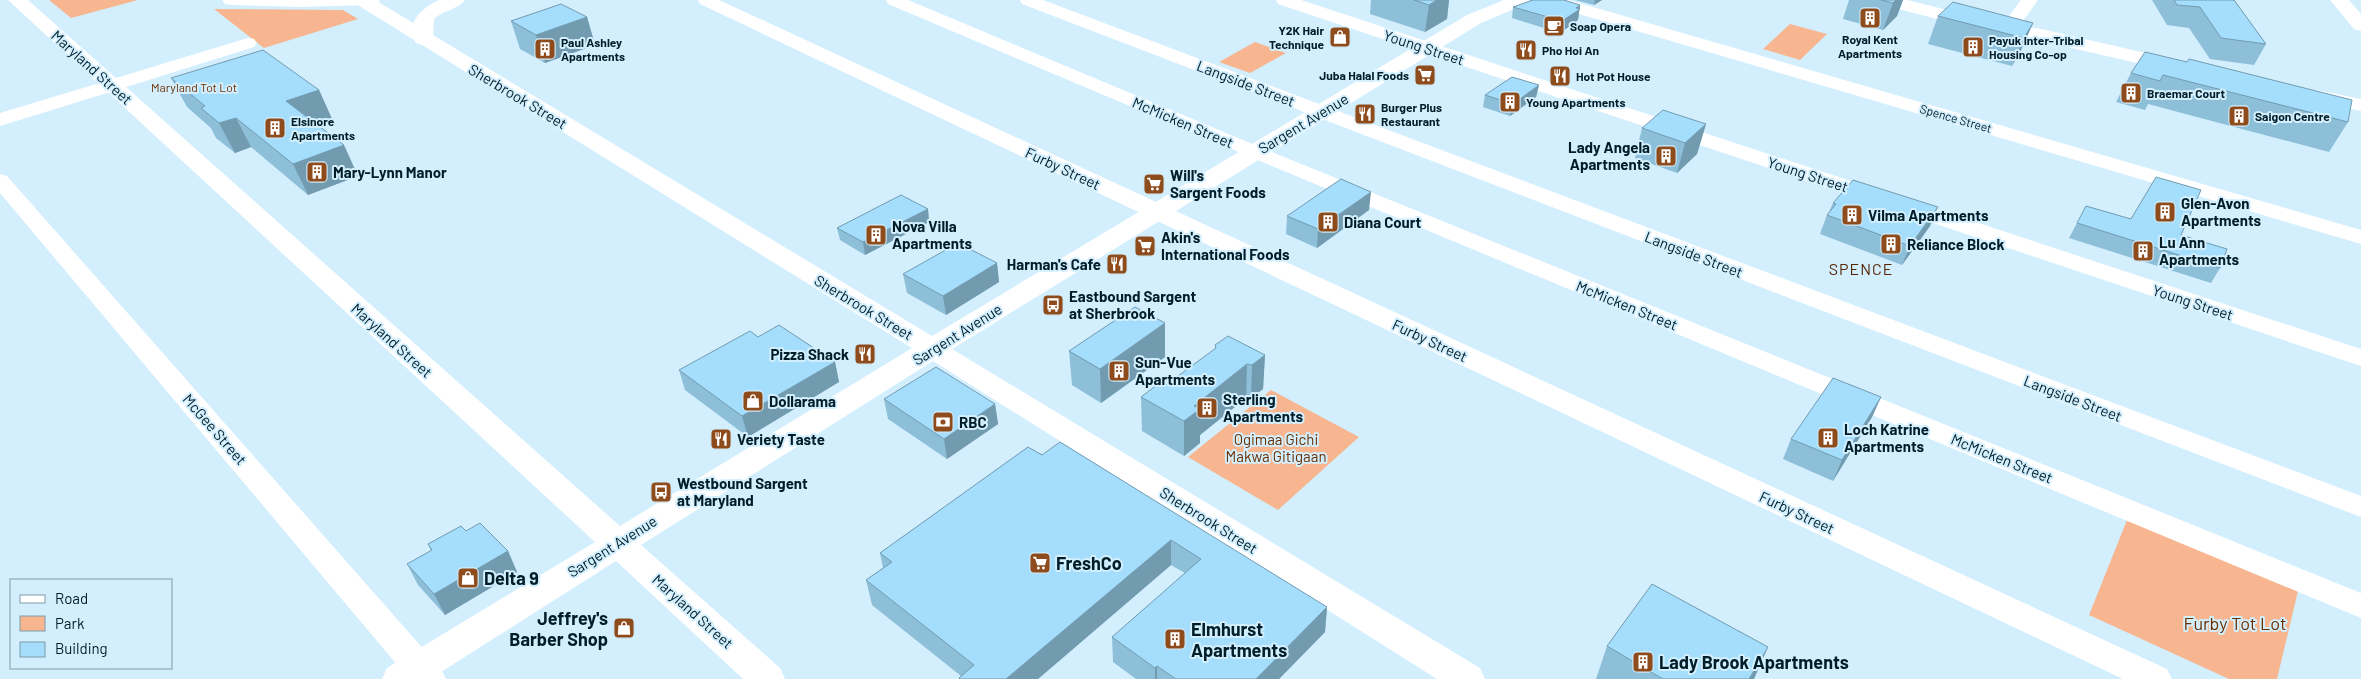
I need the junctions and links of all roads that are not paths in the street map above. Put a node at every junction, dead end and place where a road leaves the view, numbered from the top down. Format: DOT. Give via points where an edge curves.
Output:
graph roads {
  1 [pos="17,0"];
  2 [pos="231,0"];
  3 [pos="362,0"];
  4 [pos="371,0"];
  5 [pos="456,0"];
  6 [pos="706,0"];
  7 [pos="894,0"];
  8 [pos="1028,0"];
  9 [pos="1284,0"];
  10 [pos="1520,0"];
  11 [pos="1551,0"];
  12 [pos="1885,0"];
  13 [pos="2030,0"];
  14 [pos="2339,0"];
  15 [pos="2360,22"];
  16 [pos="2007,31"];
  17 [pos="423,39"];
  18 [pos="248,44"];
  19 [pos="1427,48"];
  20 [pos="2191,75"];
  21 [pos="113,85"];
  22 [pos="2320,97"];
  23 [pos="2361,98"];
  24 [pos="2361,105"];
  25 [pos="1322,112"];
  26 [pos="2361,118"];
  27 [pos="0,120"];
  28 [pos="1255,152"];
  29 [pos="0,180"];
  30 [pos="1156,212"];
  31 [pos="2361,237"];
  32 [pos="934,349"];
  33 [pos="2361,358"];
  34 [pos="2361,507"];
  35 [pos="617,542"];
  36 [pos="2361,606"];
  37 [pos="416,675"];
  38 [pos="767,679"];
  39 [pos="1467,679"];
  40 [pos="2155,679"];
  1 -- 21 [label="main road, Maryland Street"];
  2 -- 3 [label="main road"];
  3 -- 4 [label="main road"];
  3 -- 17 [label="main road, Sherbrook Street"];
  5 -- 17 [label="main road" via="437,8 426,18"];
  6 -- 30 [label="street, Furby Street"];
  7 -- 28 [label="street, McMicken Street"];
  8 -- 25 [label="street, Langside Street"];
  9 -- 19 [label="street, Young Street"];
  10 -- 19 [label="main road, Sargent Avenue" via="1474,19"];
  11 -- 31 [label="street, Spence Street"];
  12 -- 16 [label="main road"];
  13 -- 16 [label="street"];
  14 -- 15 [label="main road"];
  16 -- 20 [label="main road" via="2037,34"];
  17 -- 32 [label="main road, Sherbrook Street"];
  18 -- 21 [label="street"];
  19 -- 25 [label="main road, Sargent Avenue"];
  19 -- 33 [label="street, Young Street"];
  21 -- 27 [label="main road"];
  21 -- 35 [label="main road, Maryland Street"];
  22 -- 23 [label="main road"];
  22 -- 24 [label="main road"];
  22 -- 26 [label="main road" via="2295,98"];
  25 -- 28 [label="main road, Sargent Avenue"];
  25 -- 34 [label="street, Langside Street"];
  28 -- 30 [label="main road, Sargent Avenue"];
  28 -- 36 [label="street, McMicken Street"];
  29 -- 37 [label="street, McGee Street"];
  30 -- 32 [label="main road, Sargent Avenue"];
  30 -- 40 [label="street, Furby Street"];
  32 -- 35 [label="main road, Sargent Avenue"];
  32 -- 39 [label="main road, Sherbrook Street"];
  35 -- 37 [label="main road, Sargent Avenue"];
  35 -- 38 [label="main road, Maryland Street"];
}
